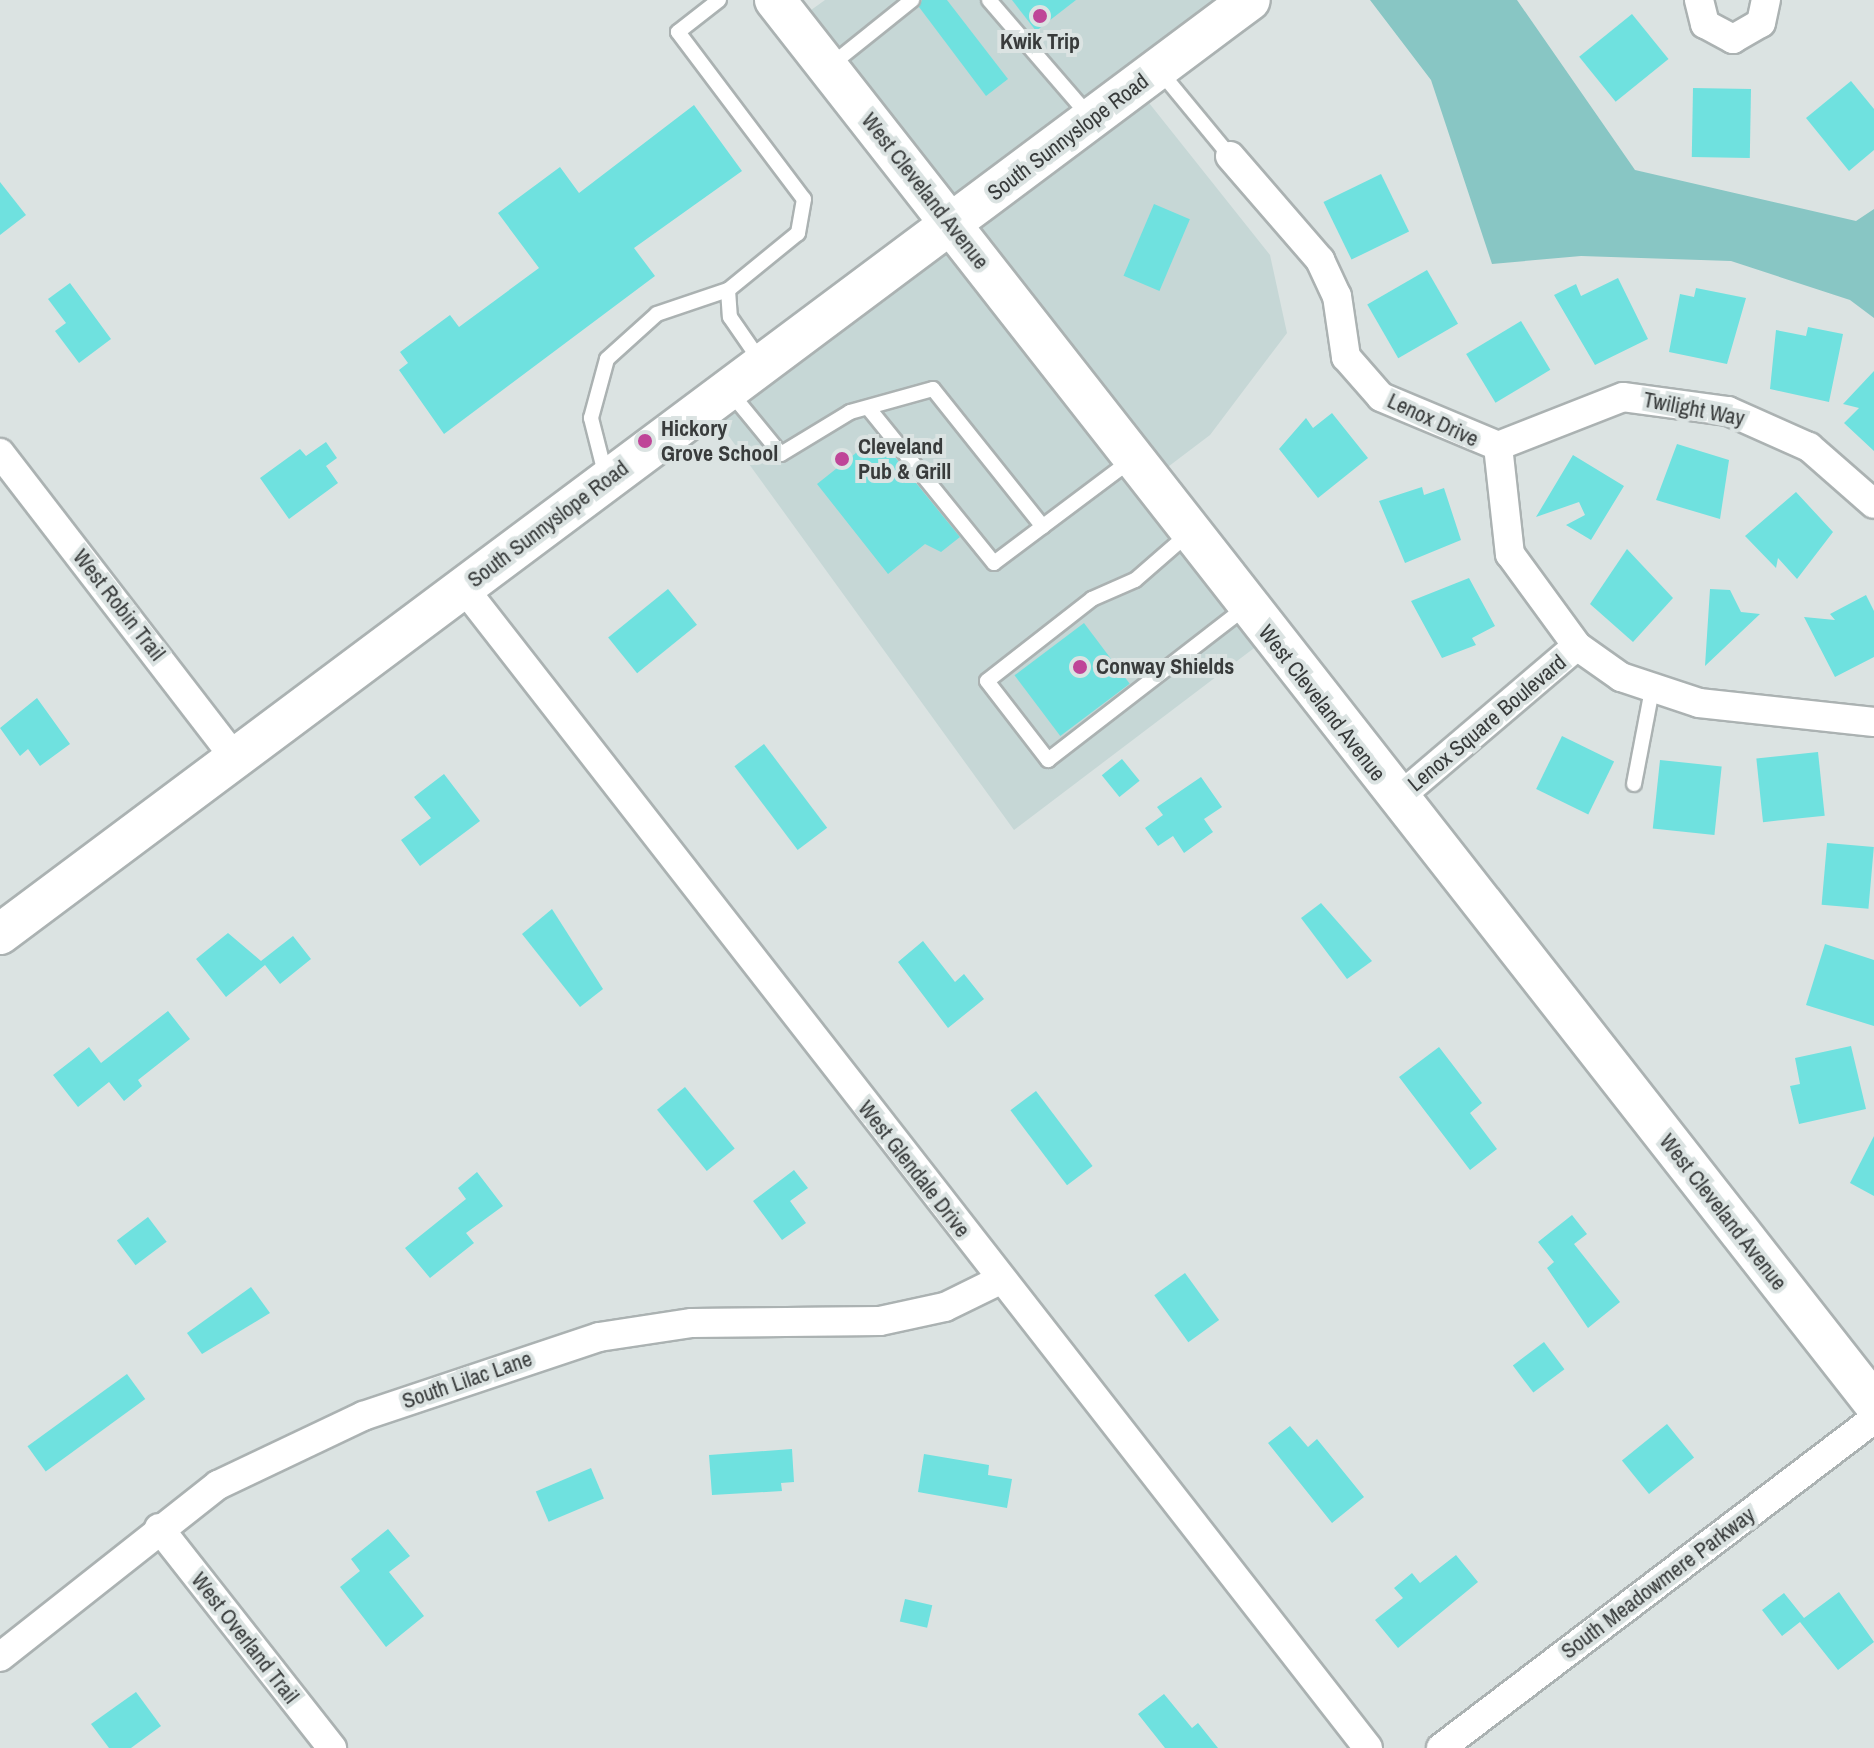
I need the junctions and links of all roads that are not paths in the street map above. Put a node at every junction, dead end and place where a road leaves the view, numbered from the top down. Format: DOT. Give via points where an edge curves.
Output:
graph roads {
  1 [pos="719,0"];
  2 [pos="775,0"];
  3 [pos="912,0"];
  4 [pos="989,0"];
  5 [pos="1250,0"];
  6 [pos="1699,0"];
  7 [pos="1766,0"];
  8 [pos="828,67"];
  9 [pos="1158,69"];
  10 [pos="1092,119"];
  11 [pos="1230,156"];
  12 [pos="952,224"];
  13 [pos="728,290"];
  14 [pos="763,365"];
  15 [pos="728,390"];
  16 [pos="870,410"];
  17 [pos="1498,446"];
  18 [pos="0,453"];
  19 [pos="1131,460"];
  20 [pos="607,480"];
  21 [pos="1874,504"];
  22 [pos="1043,527"];
  23 [pos="1188,534"];
  24 [pos="463,587"];
  25 [pos="1246,607"];
  26 [pos="1577,646"];
  27 [pos="1652,690"];
  28 [pos="1874,722"];
  29 [pos="235,758"];
  30 [pos="1634,784"];
  31 [pos="1397,799"];
  32 [pos="0,934"];
  33 [pos="1000,1280"];
  34 [pos="1874,1403"];
  35 [pos="1874,1419"];
  36 [pos="159,1528"];
  37 [pos="0,1657"];
  38 [pos="332,1748"];
  39 [pos="1368,1748"];
  40 [pos="1441,1748"];
  1 -- 13 [label="lane" via="678,32 804,199 798,233"];
  2 -- 8 [label="main road, West Cleveland Avenue"];
  3 -- 8 [label="lane"];
  4 -- 10 [label="lane"];
  5 -- 9 [label="main road, South Sunnyslope Road"];
  6 -- 7 [label="street" via="1705,24 1733,39 1761,23"];
  8 -- 12 [label="main road, West Cleveland Avenue"];
  9 -- 10 [label="main road, South Sunnyslope Road"];
  9 -- 11 [label="lane, Lenox Drive"];
  10 -- 12 [label="main road, South Sunnyslope Road"];
  11 -- 17 [label="street, Lenox Drive" via="1320,260 1358,378 1420,418"];
  12 -- 14 [label="main road, South Sunnyslope Road"];
  12 -- 19 [label="main road, West Cleveland Avenue"];
  13 -- 14 [label="lane" via="730,317"];
  13 -- 20 [label="lane" via="657,314 607,359 591,418"];
  14 -- 15 [label="main road, South Sunnyslope Road"];
  15 -- 16 [label="lane" via="781,454 850,412"];
  15 -- 20 [label="main road, South Sunnyslope Road"];
  16 -- 22 [label="lane" via="933,389"];
  16 -- 22 [label="lane" via="994,563"];
  17 -- 21 [label="street, Twilight Way" via="1601,400 1660,398 1728,411 1792,437"];
  17 -- 26 [label="street, Lenox Drive" via="1510,554"];
  18 -- 29 [label="street, West Robin Trail"];
  19 -- 22 [label="lane"];
  19 -- 23 [label="main road, West Cleveland Avenue"];
  20 -- 24 [label="main road, South Sunnyslope Road"];
  23 -- 25 [label="main road, West Cleveland Avenue"];
  23 -- 25 [label="lane" via="1135,580 1092,599 987,681 1048,760"];
  24 -- 29 [label="main road, South Sunnyslope Road"];
  24 -- 33 [label="street, West Glendale Drive"];
  25 -- 31 [label="main road, West Cleveland Avenue"];
  26 -- 27 [label="street, Lenox Drive"];
  26 -- 31 [label="street, Lenox Square Boulevard"];
  27 -- 28 [label="street, Lenox Drive" via="1699,703"];
  27 -- 30 [label="lane"];
  29 -- 32 [label="main road, South Sunnyslope Road"];
  31 -- 34 [label="main road, West Cleveland Avenue"];
  33 -- 36 [label="street, South Lilac Lane" via="970,1298 903,1318 692,1323 599,1337 292,1446 218,1485"];
  33 -- 39 [label="street, West Glendale Drive"];
  35 -- 40 [label="street, South Meadowmere Parkway"];
  36 -- 37 [label="street, South Lilac Lane"];
  36 -- 38 [label="street, West Overland Trail"];
}
